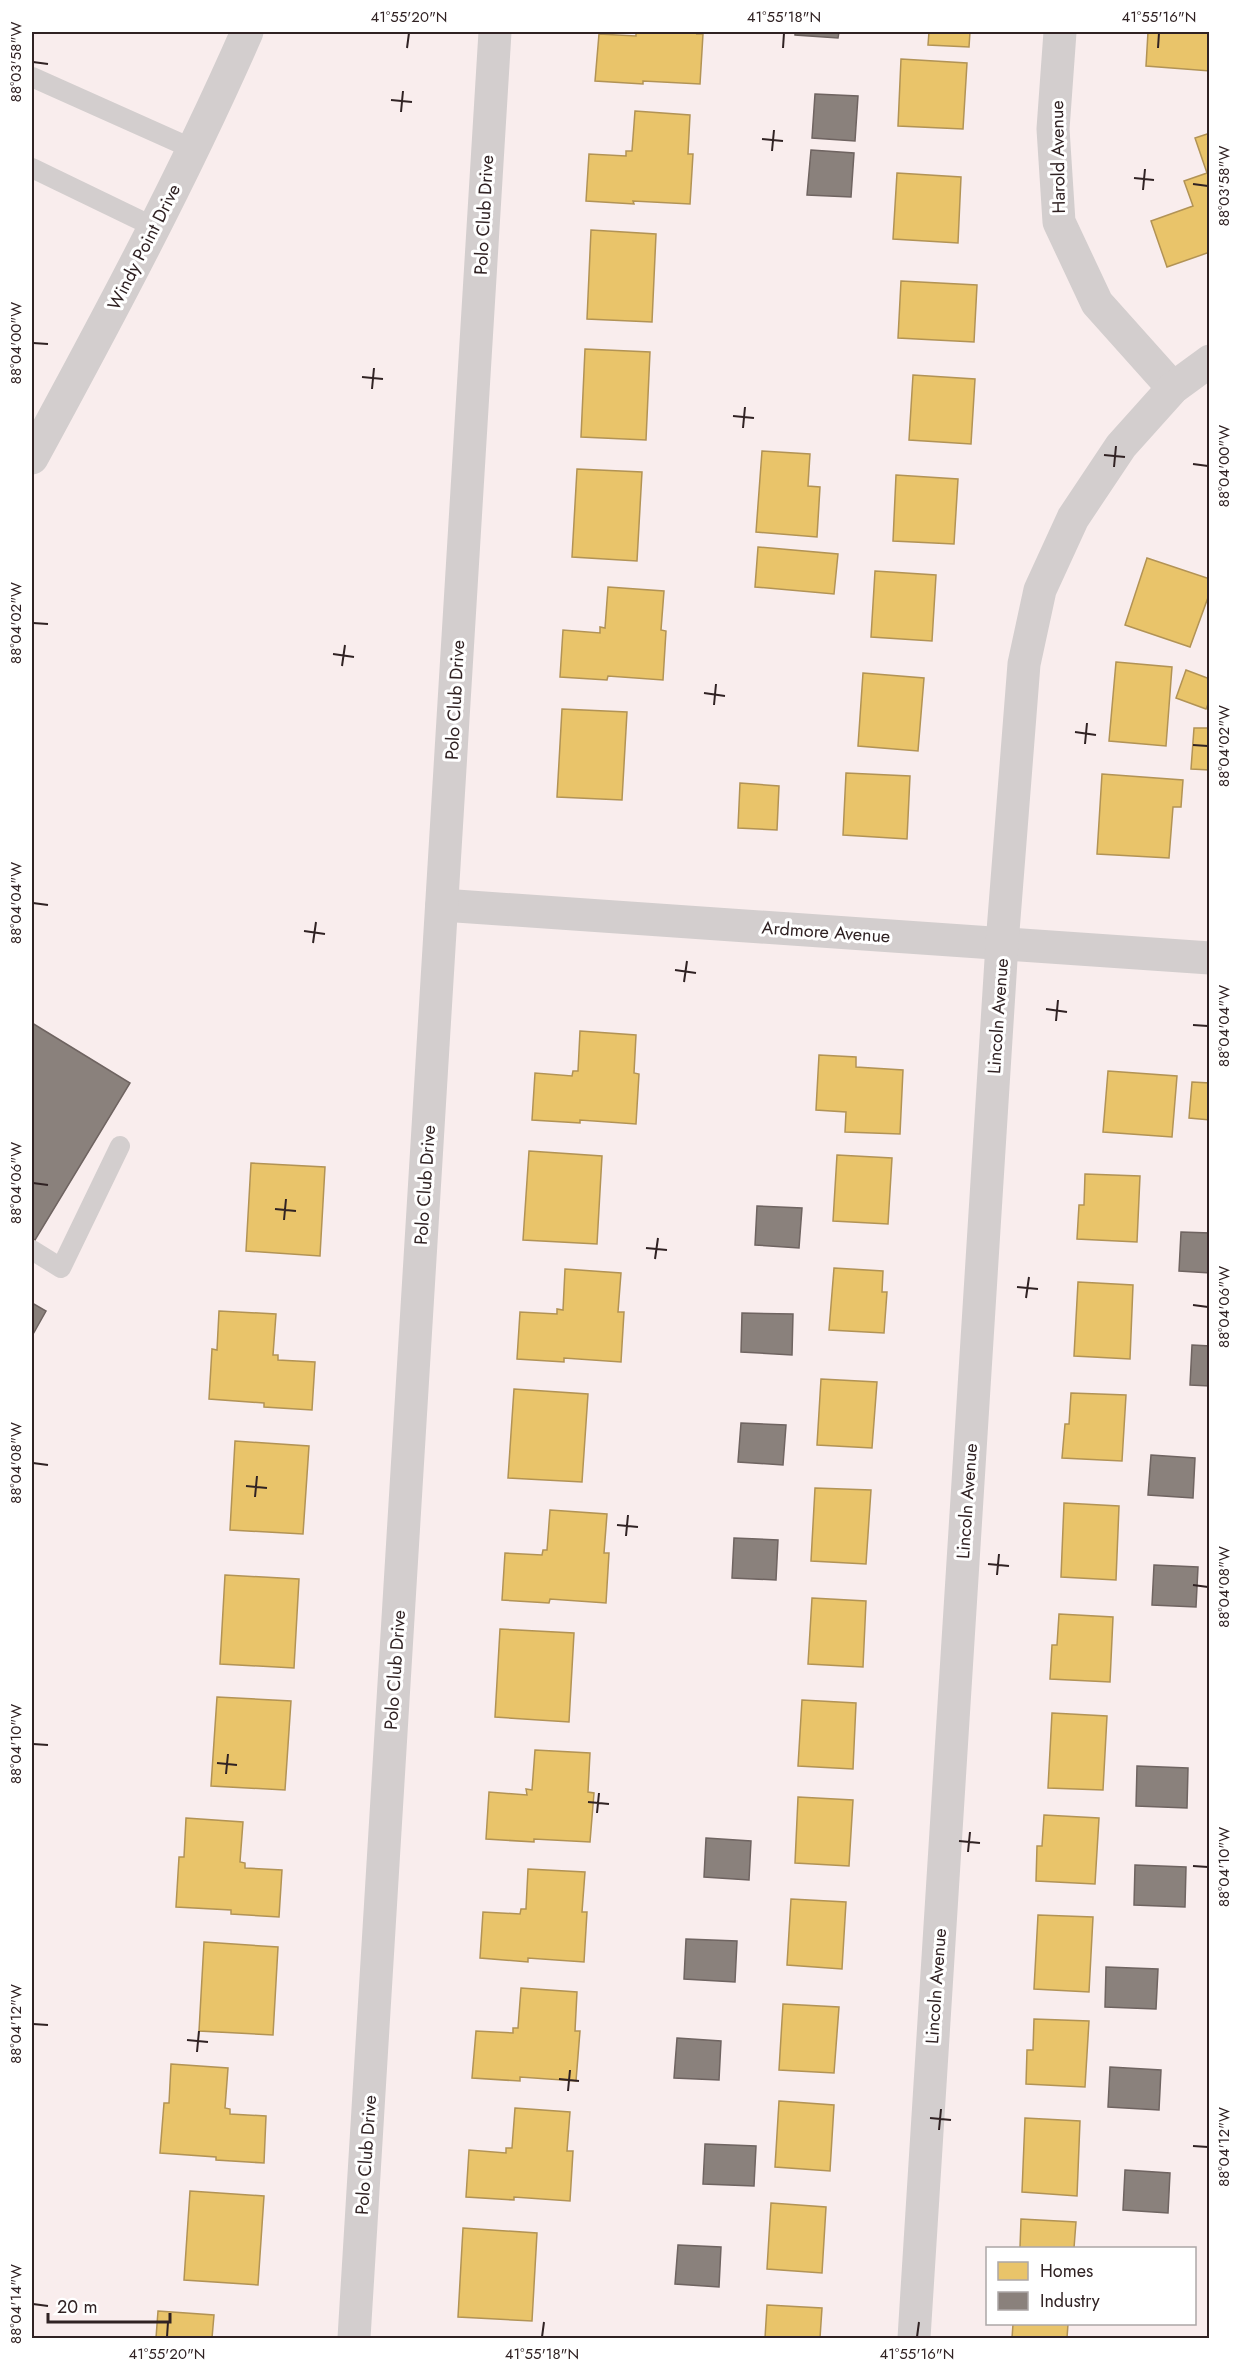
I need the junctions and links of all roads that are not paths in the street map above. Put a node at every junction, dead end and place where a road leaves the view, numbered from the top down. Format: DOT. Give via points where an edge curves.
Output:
graph roads {
  1 [pos="247,32"];
  2 [pos="495,32"];
  3 [pos="1060,32"];
  4 [pos="32,77"];
  5 [pos="193,149"];
  6 [pos="32,168"];
  7 [pos="154,227"];
  8 [pos="1209,362"];
  9 [pos="1173,388"];
  10 [pos="32,458"];
  11 [pos="442,905"];
  12 [pos="1002,944"];
  13 [pos="1209,958"];
  14 [pos="120,1146"];
  15 [pos="32,1250"];
  16 [pos="354,2338"];
  17 [pos="914,2338"];
  1 -- 5 [label="street, Windy Point Drive"];
  2 -- 11 [label="street, Polo Club Drive"];
  3 -- 9 [label="street, Harold Avenue" via="1053,129 1059,222 1097,303"];
  4 -- 5 [label="lane"];
  5 -- 7 [label="street, Windy Point Drive"];
  6 -- 7 [label="lane"];
  7 -- 10 [label="street, Windy Point Drive"];
  8 -- 9 [label="street, Lincoln Avenue"];
  9 -- 12 [label="street, Lincoln Avenue" via="1121,446 1073,518 1040,590 1024,664"];
  11 -- 12 [label="street, Ardmore Avenue"];
  11 -- 16 [label="street, Polo Club Drive"];
  12 -- 13 [label="street, Ardmore Avenue"];
  12 -- 17 [label="street, Lincoln Avenue"];
  14 -- 15 [label="lane" via="60,1268"];
}
